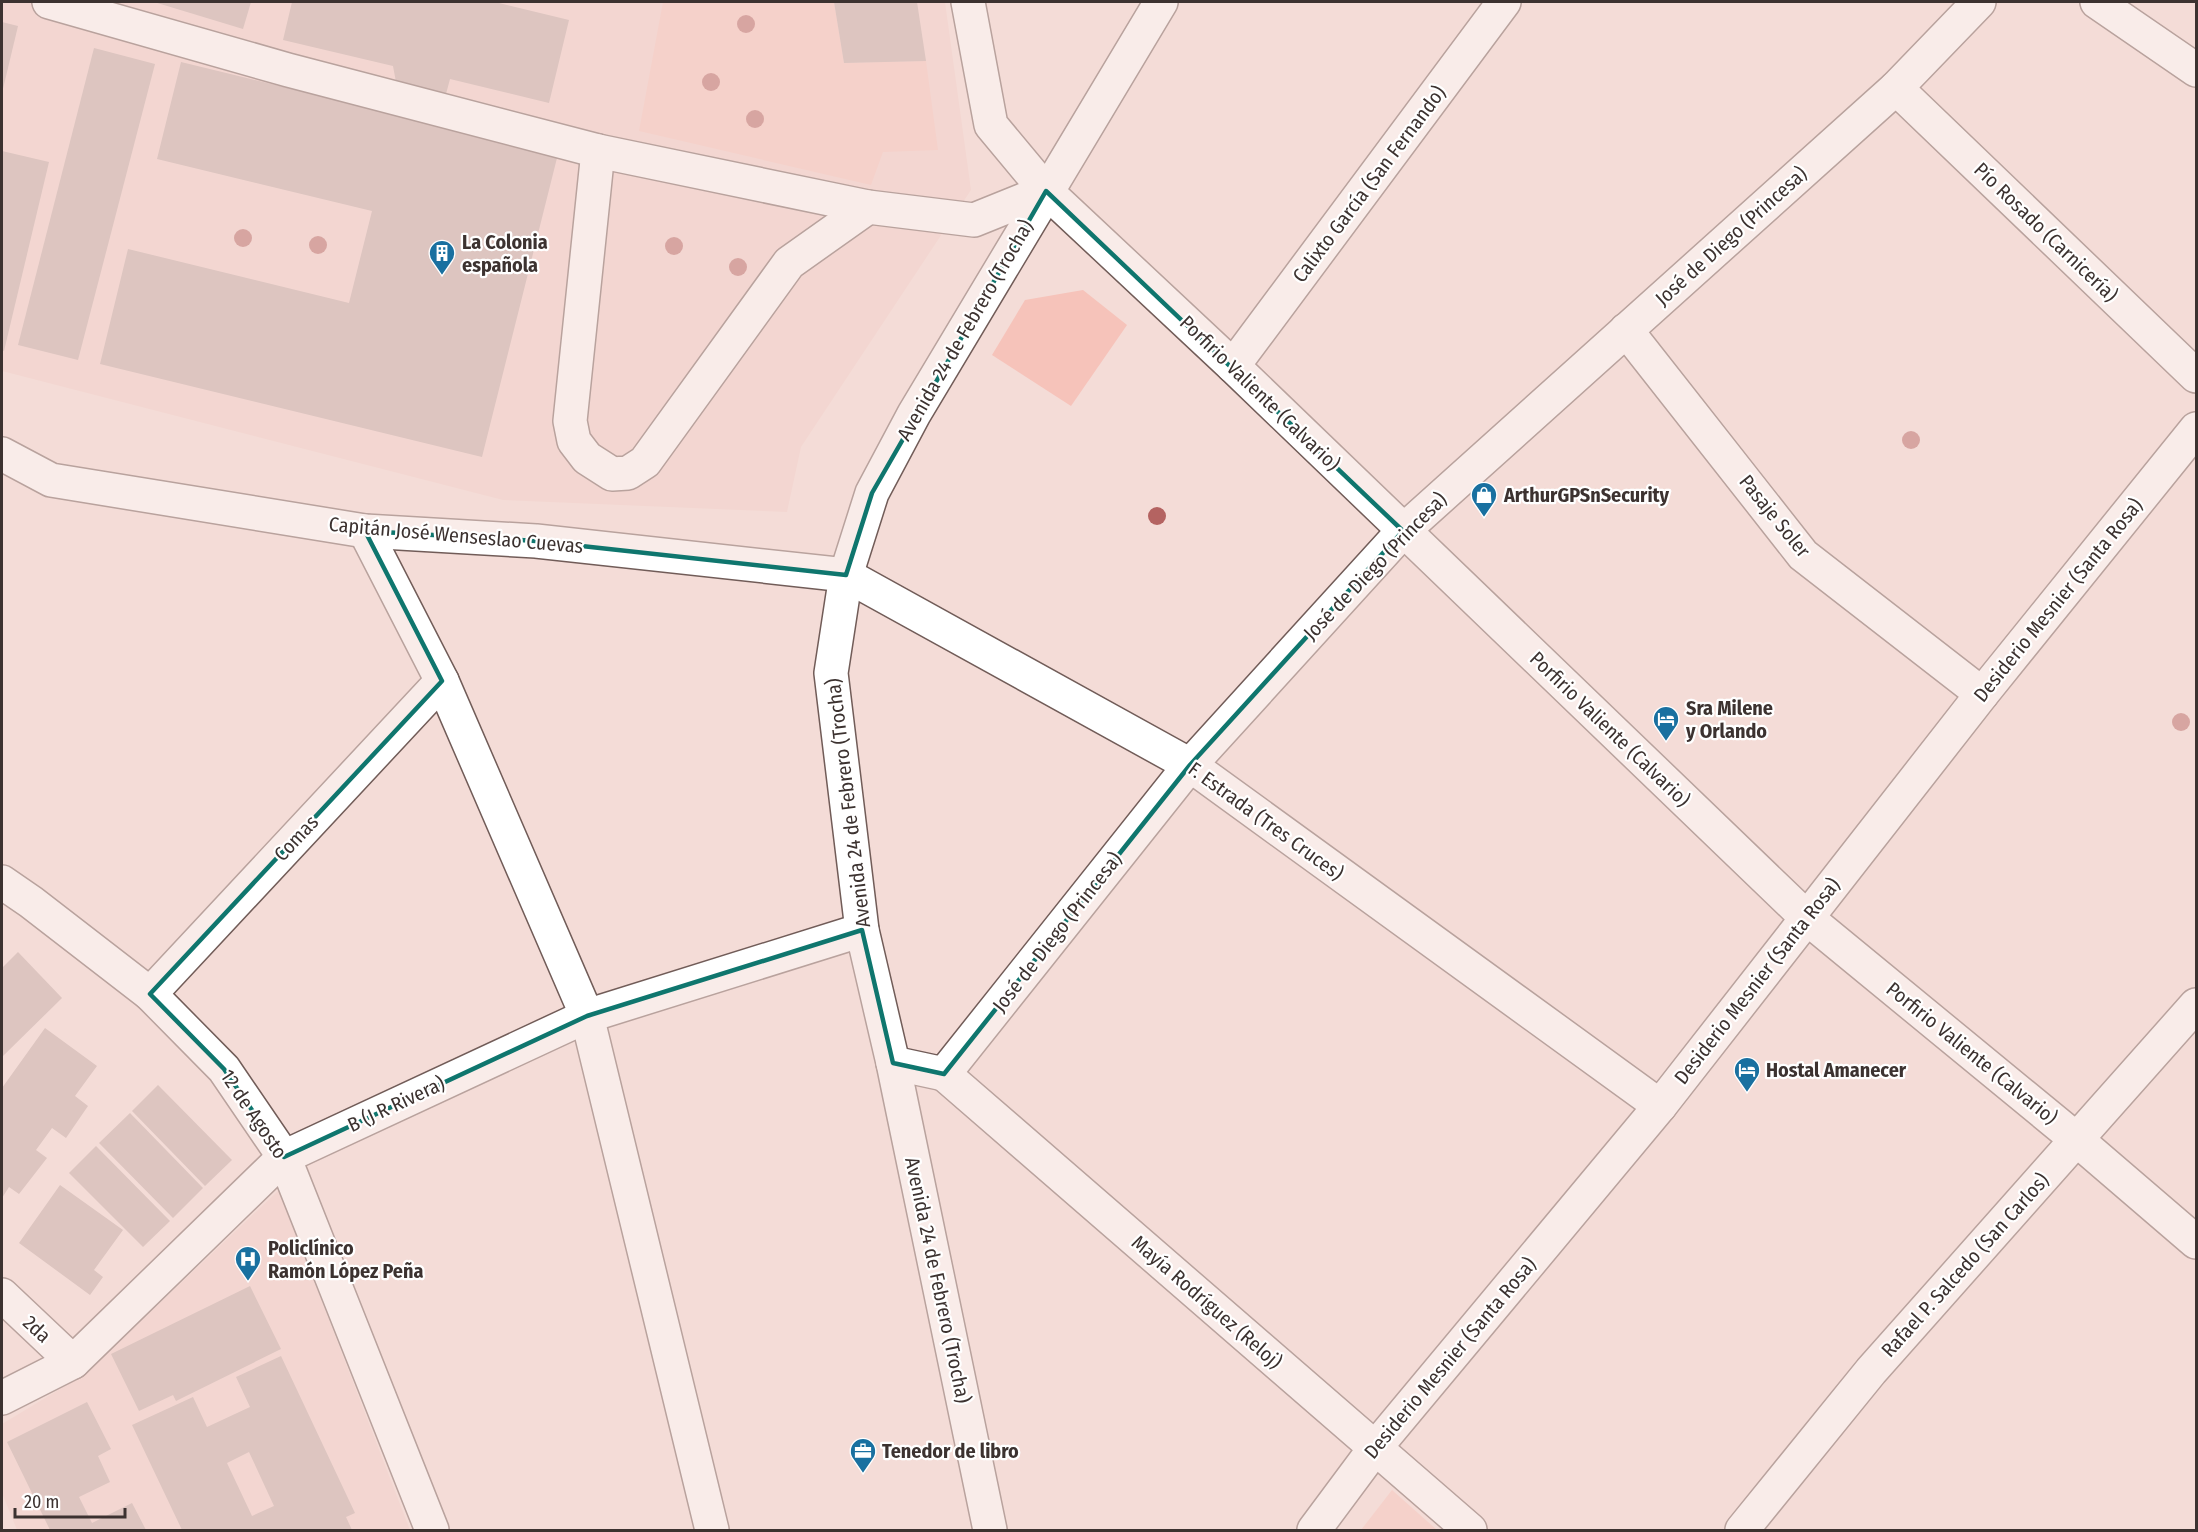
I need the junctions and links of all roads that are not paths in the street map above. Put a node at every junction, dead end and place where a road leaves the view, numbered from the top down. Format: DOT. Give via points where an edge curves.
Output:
graph roads {
  1 [pos="51,2"];
  2 [pos="968,2"];
  3 [pos="1161,2"];
  4 [pos="1504,2"];
  5 [pos="1978,2"];
  6 [pos="2097,2"];
  7 [pos="2196,70"];
  8 [pos="1896,88"];
  9 [pos="598,151"];
  10 [pos="1046,191"];
  11 [pos="868,207"];
  12 [pos="1626,330"];
  13 [pos="1233,366"];
  14 [pos="2196,376"];
  15 [pos="2196,429"];
  16 [pos="2,454"];
  17 [pos="365,531"];
  18 [pos="1403,531"];
  19 [pos="846,575"];
  20 [pos="442,681"];
  21 [pos="1982,694"];
  22 [pos="1190,765"];
  23 [pos="2,882"];
  24 [pos="1807,918"];
  25 [pos="862,930"];
  26 [pos="150,994"];
  27 [pos="2196,1005"];
  28 [pos="587,1016"];
  29 [pos="893,1063"];
  30 [pos="944,1074"];
  31 [pos="1660,1106"];
  32 [pos="2076,1139"];
  33 [pos="285,1157"];
  34 [pos="2196,1242"];
  35 [pos="2,1295"];
  36 [pos="73,1362"];
  37 [pos="2,1398"];
  38 [pos="1375,1448"];
  39 [pos="432,1530"];
  40 [pos="712,1530"];
  41 [pos="990,1530"];
  42 [pos="1314,1530"];
  43 [pos="1470,1530"];
  44 [pos="1742,1530"];
  1 -- 9 [label="street" via="288,70"];
  2 -- 10 [label="street, Porfirio Valiente (Calvario)" via="991,125"];
  3 -- 10 [label="street, Avenida 24 de Febrero (Trocha)"];
  4 -- 13 [label="street, Calixto García (San Fernando)"];
  5 -- 8 [label="street, José de Diego (Princesa)"];
  6 -- 7 [label="street"];
  8 -- 12 [label="street, José de Diego (Princesa)"];
  8 -- 14 [label="street, Pío Rosado (Carnicería)"];
  9 -- 11 [label="street"];
  9 -- 11 [label="street" via="570,421 574,441 587,458 612,474 628,474 645,462 789,263"];
  10 -- 11 [label="street" via="974,219"];
  10 -- 13 [label="street, Porfirio Valiente (Calvario)"];
  10 -- 19 [label="street, Avenida 24 de Febrero (Trocha)" via="914,414 872,493"];
  12 -- 18 [label="street, José de Diego (Princesa)"];
  12 -- 21 [label="street, Pasaje Soler" via="1803,555"];
  13 -- 18 [label="street, Porfirio Valiente (Calvario)"];
  15 -- 21 [label="street, Desiderio Mesnier (Santa Rosa)"];
  16 -- 17 [label="street, Capitán José Wenseslao Cuevas" via="51,480"];
  17 -- 19 [label="street, Capitán José Wenseslao Cuevas" via="536,541"];
  17 -- 20 [label="street"];
  18 -- 22 [label="street, José de Diego (Princesa)"];
  18 -- 24 [label="street, Porfirio Valiente (Calvario)"];
  19 -- 22 [label="street, F. Estrada (Tres Cruces)"];
  19 -- 25 [label="street, Avenida 24 de Febrero (Trocha)" via="831,674"];
  20 -- 26 [label="street, Comas"];
  20 -- 28 [label="street"];
  21 -- 24 [label="street, Desiderio Mesnier (Santa Rosa)"];
  22 -- 30 [label="street, José de Diego (Princesa)"];
  22 -- 31 [label="street, F. Estrada (Tres Cruces)"];
  23 -- 26 [label="street, 12 de Agosto"];
  24 -- 31 [label="street, Desiderio Mesnier (Santa Rosa)"];
  24 -- 32 [label="street, Porfirio Valiente (Calvario)"];
  25 -- 28 [label="street, B (J R Rivera)"];
  25 -- 29 [label="street, Avenida 24 de Febrero (Trocha)"];
  26 -- 33 [label="street, 12 de Agosto" via="224,1069"];
  27 -- 32 [label="street, Rafael P. Salcedo (San Carlos)"];
  28 -- 33 [label="street, B (J R Rivera)"];
  28 -- 40 [label="street"];
  29 -- 30 [label="street"];
  29 -- 41 [label="street, Avenida 24 de Febrero (Trocha)"];
  30 -- 38 [label="street, Mayía Rodríguez (Reloj)"];
  31 -- 38 [label="street, Desiderio Mesnier (Santa Rosa)"];
  32 -- 34 [label="street, Porfirio Valiente (Calvario)"];
  32 -- 44 [label="street, Rafael P. Salcedo (San Carlos)" via="1871,1371"];
  33 -- 36 [label="street, B (J R Rivera)"];
  33 -- 39 [label="street, 12 de Agosto"];
  35 -- 36 [label="street, 2da"];
  36 -- 37 [label="street, B (J R Rivera)"];
  38 -- 42 [label="street, Desiderio Mesnier (Santa Rosa)"];
  38 -- 43 [label="street, Mayía Rodríguez (Reloj)"];
}
